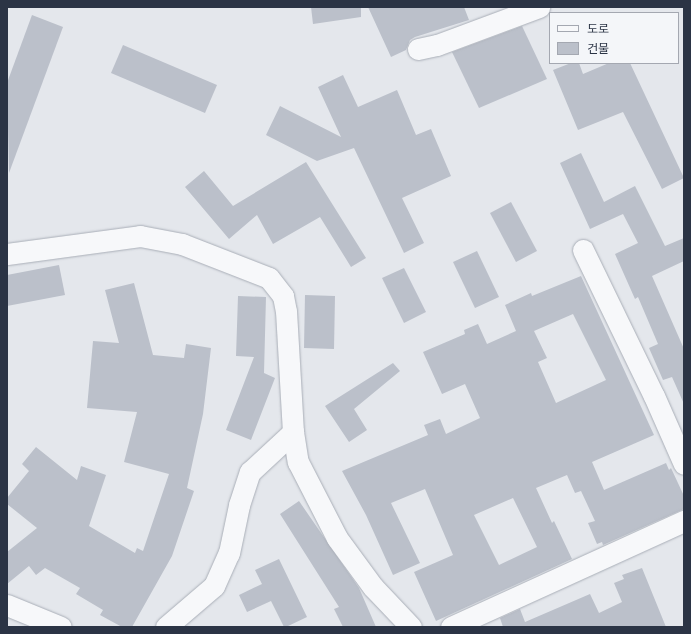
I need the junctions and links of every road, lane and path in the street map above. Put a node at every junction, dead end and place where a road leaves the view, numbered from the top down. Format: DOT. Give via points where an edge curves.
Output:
graph roads {
  1 [pos="539,7"];
  2 [pos="418,49"];
  3 [pos="583,250"];
  4 [pos="7,254"];
  5 [pos="293,432"];
  6 [pos="684,464"];
  7 [pos="684,521"];
  8 [pos="7,605"];
  9 [pos="61,627"];
  10 [pos="166,627"];
  11 [pos="411,627"];
  12 [pos="451,627"];
  1 -- 2 [label="street" via="437,45"];
  3 -- 6 [label="street"];
  4 -- 5 [label="street" via="140,236 182,244 269,278 283,296 286,311"];
  5 -- 10 [label="street" via="250,472 239,505 230,554 214,586"];
  5 -- 11 [label="street" via="298,462 337,538 373,587"];
  7 -- 12 [label="street"];
  8 -- 9 [label="street"];
}
